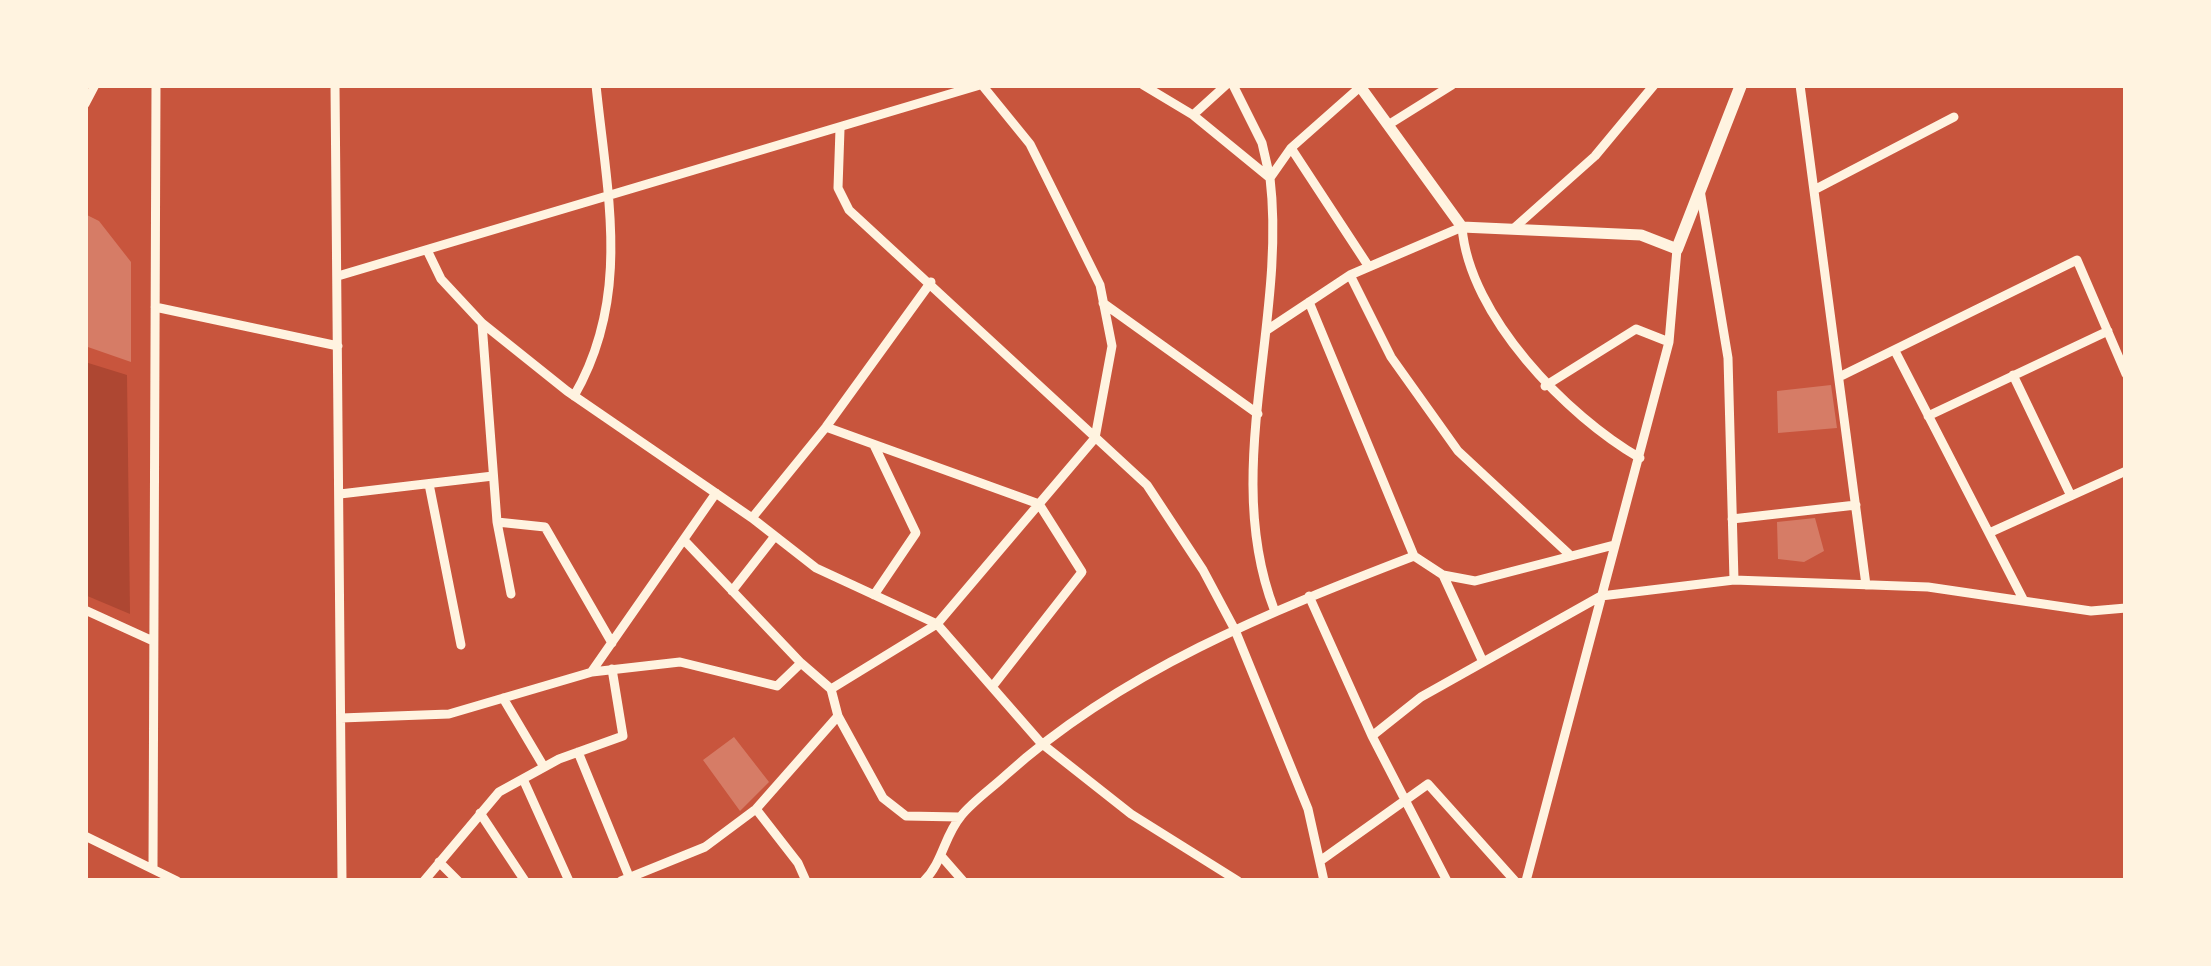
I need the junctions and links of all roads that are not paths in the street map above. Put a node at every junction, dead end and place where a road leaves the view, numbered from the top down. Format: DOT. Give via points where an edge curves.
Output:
graph roads {
  1 [pos="95,85"];
  2 [pos="156,85"];
  3 [pos="335,85"];
  4 [pos="596,85"];
  5 [pos="981,85"];
  6 [pos="1143,85"];
  7 [pos="1230,85"];
  8 [pos="1452,85"];
  9 [pos="1654,85"];
  10 [pos="1741,85"];
  11 [pos="1800,85"];
  12 [pos="1360,86"];
  13 [pos="85,104"];
  14 [pos="1192,115"];
  15 [pos="1954,116"];
  16 [pos="1388,125"];
  17 [pos="840,130"];
  18 [pos="1292,148"];
  19 [pos="1270,178"];
  20 [pos="1700,190"];
  21 [pos="1814,190"];
  22 [pos="607,194"];
  23 [pos="1462,227"];
  24 [pos="1513,230"];
  25 [pos="1677,249"];
  26 [pos="428,250"];
  27 [pos="1369,267"];
  28 [pos="1350,275"];
  29 [pos="338,276"];
  30 [pos="931,282"];
  31 [pos="1309,302"];
  32 [pos="1103,303"];
  33 [pos="154,308"];
  34 [pos="482,323"];
  35 [pos="1267,330"];
  36 [pos="2108,330"];
  37 [pos="1669,342"];
  38 [pos="338,346"];
  39 [pos="1894,352"];
  40 [pos="2126,374"];
  41 [pos="2013,376"];
  42 [pos="1839,377"];
  43 [pos="1545,386"];
  44 [pos="574,396"];
  45 [pos="1258,414"];
  46 [pos="1928,416"];
  47 [pos="826,427"];
  48 [pos="1095,438"];
  49 [pos="874,444"];
  50 [pos="1640,458"];
  51 [pos="2126,471"];
  52 [pos="494,476"];
  53 [pos="429,484"];
  54 [pos="716,493"];
  55 [pos="340,494"];
  56 [pos="2072,496"];
  57 [pos="1039,504"];
  58 [pos="1856,504"];
  59 [pos="752,518"];
  60 [pos="1732,519"];
  61 [pos="497,522"];
  62 [pos="1989,533"];
  63 [pos="775,536"];
  64 [pos="684,540"];
  65 [pos="1614,545"];
  66 [pos="1414,556"];
  67 [pos="1572,556"];
  68 [pos="1442,575"];
  69 [pos="1734,580"];
  70 [pos="1866,584"];
  71 [pos="732,591"];
  72 [pos="511,594"];
  73 [pos="874,595"];
  74 [pos="1310,596"];
  75 [pos="1601,596"];
  76 [pos="2024,601"];
  77 [pos="2126,608"];
  78 [pos="85,610"];
  79 [pos="1274,610"];
  80 [pos="937,624"];
  81 [pos="1235,630"];
  82 [pos="153,641"];
  83 [pos="612,643"];
  84 [pos="461,644"];
  85 [pos="1483,662"];
  86 [pos="801,664"];
  87 [pos="612,669"];
  88 [pos="592,672"];
  89 [pos="992,686"];
  90 [pos="831,690"];
  91 [pos="504,698"];
  92 [pos="838,716"];
  93 [pos="341,718"];
  94 [pos="1372,736"];
  95 [pos="1041,744"];
  96 [pos="578,752"];
  97 [pos="544,767"];
  98 [pos="523,779"];
  99 [pos="1404,801"];
  100 [pos="756,809"];
  101 [pos="480,814"];
  102 [pos="959,817"];
  103 [pos="85,836"];
  104 [pos="942,857"];
  105 [pos="1320,861"];
  106 [pos="439,862"];
  107 [pos="152,868"];
  108 [pos="1233,879"];
  109 [pos="627,880"];
  110 [pos="177,881"];
  111 [pos="342,881"];
  112 [pos="424,881"];
  113 [pos="458,881"];
  114 [pos="525,881"];
  115 [pos="569,881"];
  116 [pos="806,881"];
  117 [pos="924,881"];
  118 [pos="963,881"];
  119 [pos="1324,881"];
  120 [pos="1447,881"];
  121 [pos="1514,881"];
  122 [pos="1526,881"];
  1 -- 13 [label="street"];
  2 -- 33 [label="street"];
  3 -- 29 [label="street"];
  4 -- 22 [label="street"];
  5 -- 17 [label="street"];
  5 -- 32 [label="street" via="1030,144 1073,224"];
  6 -- 14 [label="street"];
  7 -- 14 [label="street"];
  7 -- 19 [label="street" via="1262,143"];
  8 -- 16 [label="street"];
  9 -- 24 [label="street" via="1595,156"];
  10 -- 20 [label="main road"];
  11 -- 21 [label="street"];
  12 -- 16 [label="street"];
  12 -- 18 [label="street"];
  14 -- 19 [label="street"];
  15 -- 21 [label="street"];
  16 -- 23 [label="street"];
  17 -- 22 [label="street"];
  17 -- 30 [label="street" via="838,188 849,210"];
  18 -- 19 [label="street"];
  18 -- 27 [label="street"];
  19 -- 35 [label="street" via="1276,228"];
  20 -- 25 [label="main road"];
  20 -- 60 [label="street" via="1728,358"];
  21 -- 42 [label="street"];
  22 -- 26 [label="street"];
  22 -- 44 [label="street" via="611,295 596,358"];
  23 -- 24 [label="street"];
  23 -- 27 [label="street"];
  23 -- 43 [label="street" via="1490,303"];
  24 -- 25 [label="street" via="1641,235"];
  25 -- 37 [label="street"];
  26 -- 29 [label="street"];
  26 -- 34 [label="street" via="441,279"];
  27 -- 28 [label="street"];
  28 -- 31 [label="street"];
  28 -- 67 [label="street" via="1391,357 1458,451"];
  29 -- 38 [label="street"];
  30 -- 47 [label="street"];
  30 -- 48 [label="street"];
  31 -- 35 [label="street"];
  31 -- 66 [label="street"];
  32 -- 45 [label="street"];
  32 -- 48 [label="street" via="1112,346"];
  33 -- 38 [label="street"];
  33 -- 82 [label="street"];
  34 -- 44 [label="street"];
  34 -- 52 [label="street"];
  35 -- 45 [label="street"];
  36 -- 39 [label="street" via="2077,260"];
  36 -- 40 [label="street"];
  36 -- 41 [label="street"];
  37 -- 43 [label="street" via="1636,329"];
  37 -- 50 [label="street"];
  38 -- 55 [label="street"];
  39 -- 42 [label="street"];
  39 -- 46 [label="street"];
  41 -- 46 [label="street"];
  41 -- 56 [label="street"];
  42 -- 58 [label="street"];
  43 -- 50 [label="street" via="1600,435"];
  44 -- 54 [label="street"];
  45 -- 79 [label="street" via="1254,530"];
  46 -- 62 [label="street"];
  47 -- 49 [label="street"];
  47 -- 59 [label="street"];
  48 -- 57 [label="street"];
  48 -- 81 [label="street" via="1147,485"];
  49 -- 57 [label="street"];
  49 -- 73 [label="street" via="916,532"];
  50 -- 65 [label="street"];
  51 -- 56 [label="street"];
  52 -- 53 [label="street"];
  52 -- 61 [label="street"];
  53 -- 55 [label="street"];
  53 -- 84 [label="street"];
  54 -- 59 [label="street"];
  54 -- 64 [label="street"];
  55 -- 93 [label="street"];
  56 -- 62 [label="street"];
  57 -- 80 [label="street"];
  57 -- 89 [label="street" via="1082,572"];
  58 -- 60 [label="street"];
  58 -- 70 [label="street"];
  59 -- 63 [label="street"];
  60 -- 69 [label="street"];
  61 -- 72 [label="street"];
  61 -- 83 [label="street" via="544,527"];
  62 -- 76 [label="street"];
  63 -- 71 [label="street"];
  63 -- 73 [label="street" via="816,568"];
  64 -- 71 [label="street"];
  64 -- 83 [label="street"];
  65 -- 67 [label="street"];
  65 -- 75 [label="street"];
  66 -- 68 [label="street"];
  66 -- 74 [label="street"];
  67 -- 68 [label="street" via="1475,581"];
  68 -- 85 [label="street"];
  69 -- 70 [label="street"];
  69 -- 75 [label="street"];
  70 -- 76 [label="street"];
  71 -- 86 [label="street"];
  73 -- 80 [label="street"];
  74 -- 79 [label="street"];
  74 -- 94 [label="street"];
  75 -- 85 [label="street"];
  75 -- 122 [label="street"];
  76 -- 77 [label="street"];
  78 -- 82 [label="street"];
  79 -- 81 [label="street"];
  80 -- 89 [label="street"];
  80 -- 90 [label="street"];
  81 -- 95 [label="street" via="1136,682"];
  81 -- 105 [label="street" via="1308,809"];
  82 -- 107 [label="street"];
  83 -- 88 [label="street"];
  85 -- 94 [label="street" via="1421,697"];
  86 -- 87 [label="street" via="778,686 680,662"];
  86 -- 90 [label="street"];
  87 -- 88 [label="street"];
  87 -- 96 [label="street" via="623,736"];
  88 -- 91 [label="street"];
  89 -- 95 [label="street"];
  90 -- 92 [label="street"];
  91 -- 93 [label="street" via="449,714"];
  91 -- 97 [label="street"];
  92 -- 100 [label="street"];
  92 -- 102 [label="street" via="883,798 906,816"];
  93 -- 111 [label="street"];
  94 -- 99 [label="street"];
  95 -- 102 [label="street"];
  95 -- 108 [label="street" via="1131,814"];
  96 -- 97 [label="street"];
  96 -- 109 [label="street"];
  97 -- 98 [label="street"];
  98 -- 101 [label="street" via="499,792"];
  98 -- 115 [label="street"];
  99 -- 105 [label="street"];
  99 -- 120 [label="street"];
  99 -- 121 [label="street" via="1428,784"];
  100 -- 109 [label="street" via="704,846"];
  100 -- 116 [label="street"];
  101 -- 106 [label="street"];
  101 -- 114 [label="street"];
  102 -- 104 [label="street"];
  103 -- 107 [label="street"];
  104 -- 117 [label="street"];
  104 -- 118 [label="street"];
  105 -- 119 [label="street"];
  106 -- 112 [label="street"];
  106 -- 113 [label="street"];
  107 -- 110 [label="street"];
}
